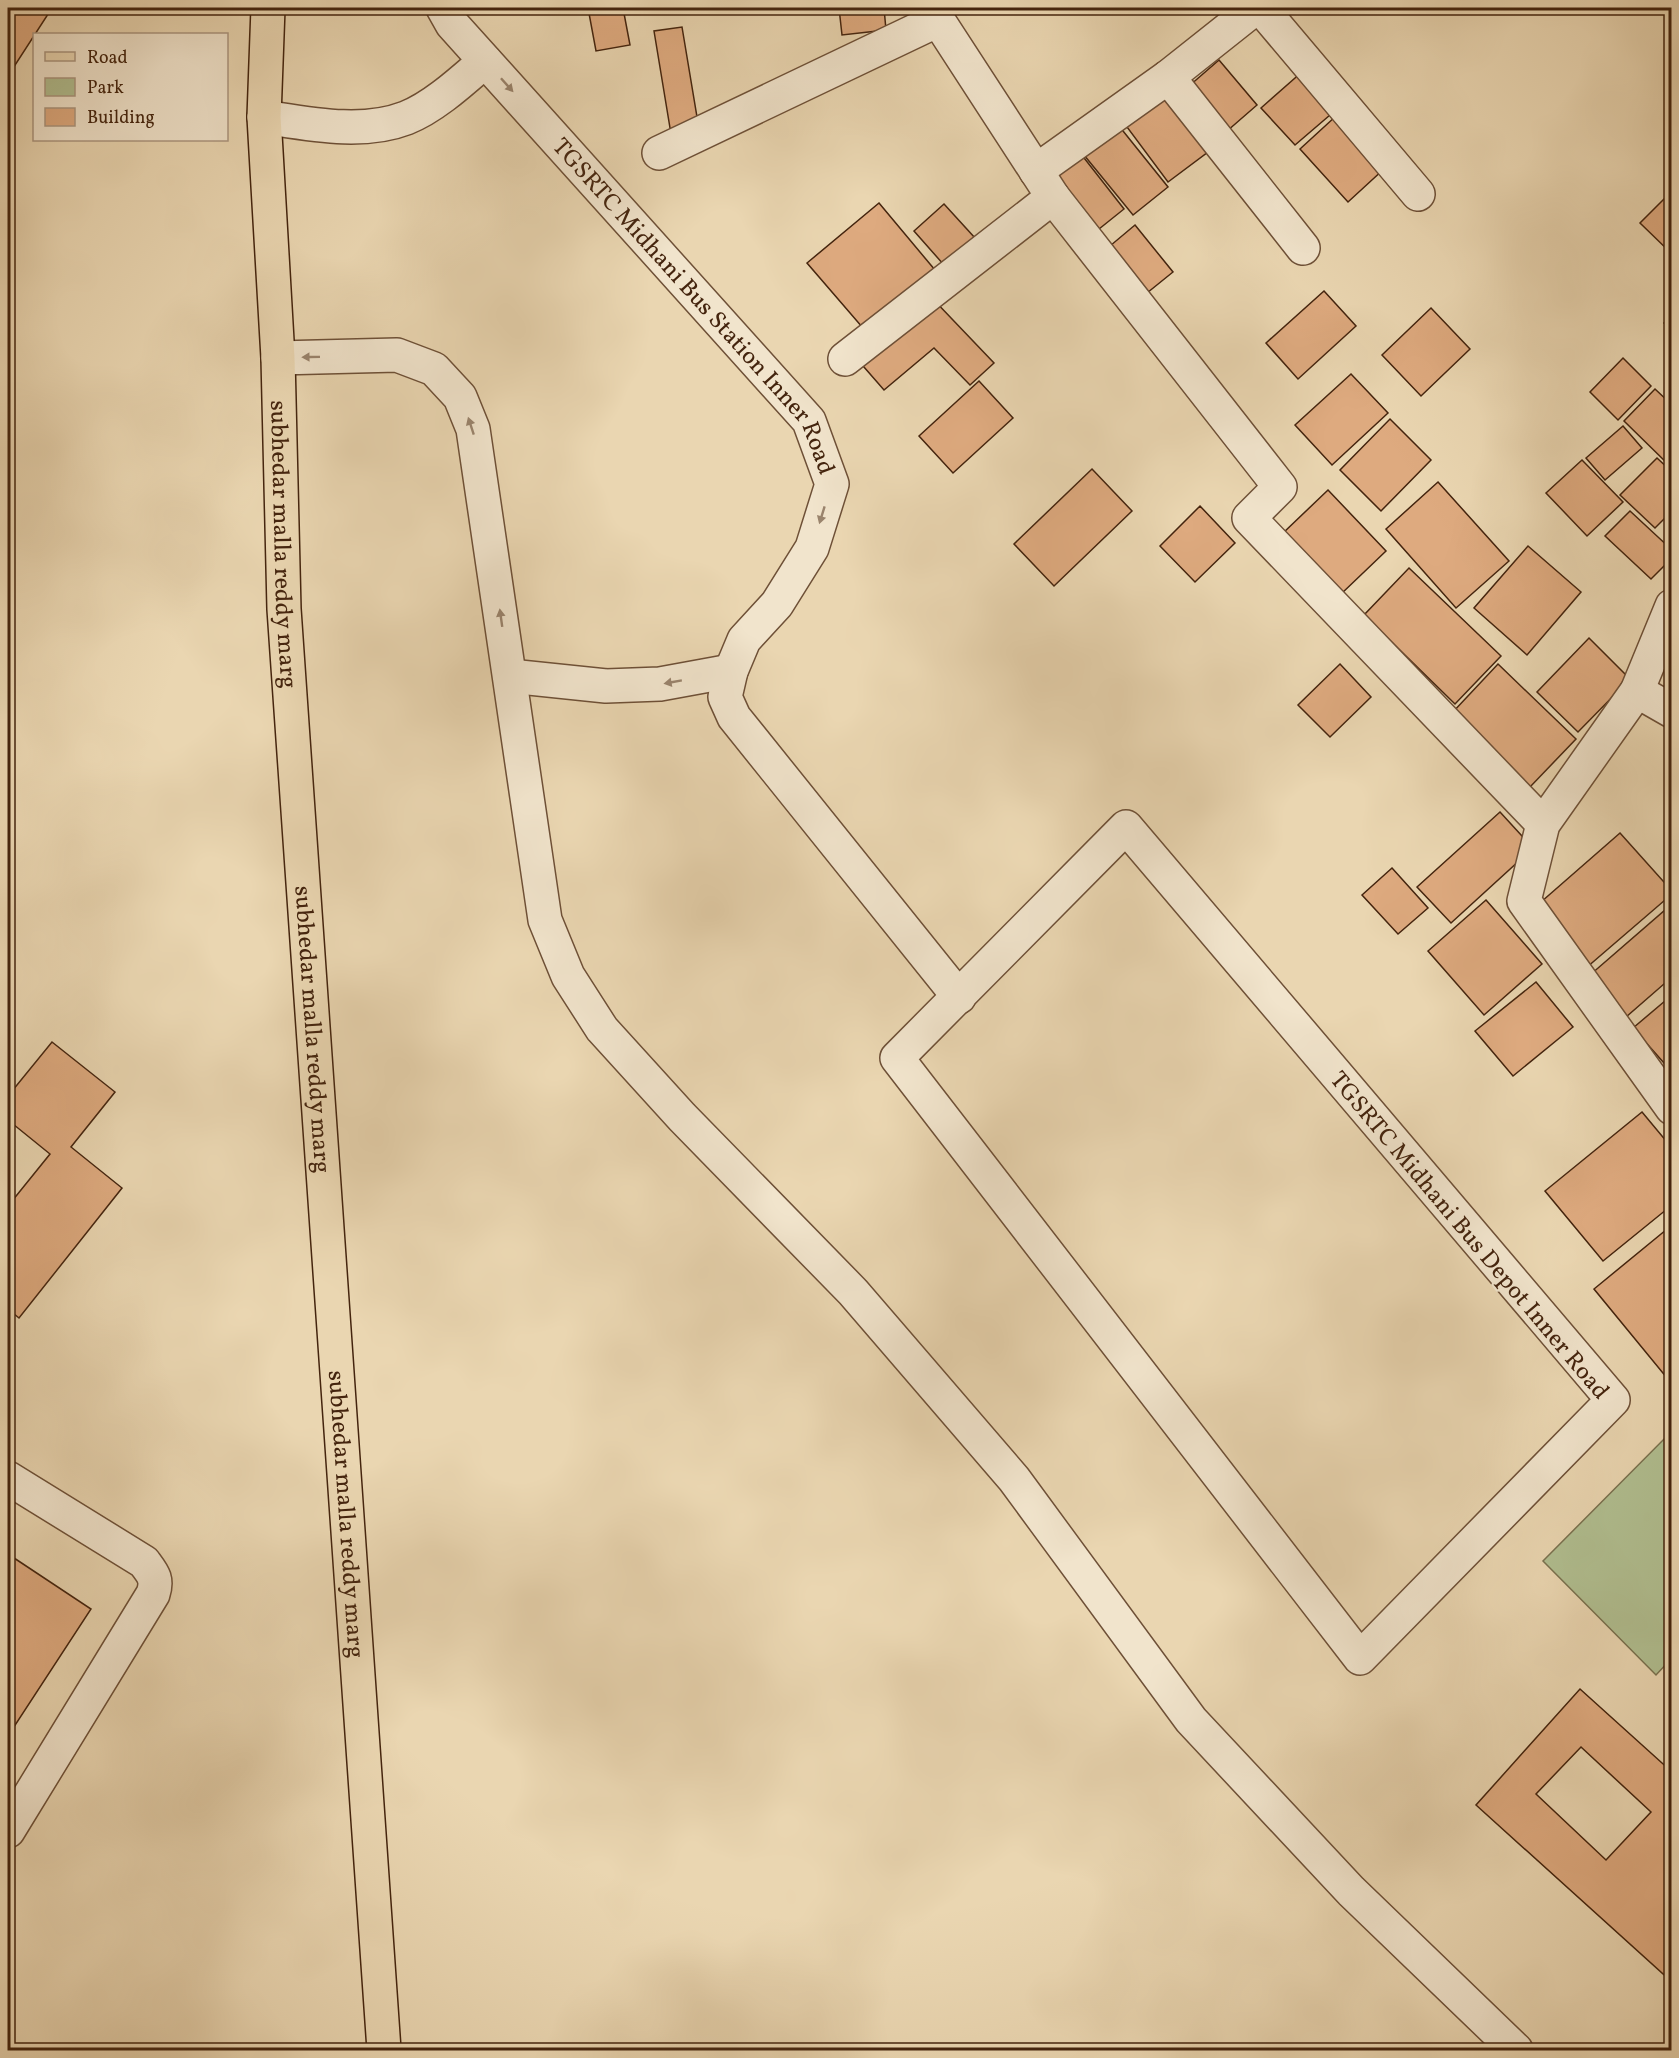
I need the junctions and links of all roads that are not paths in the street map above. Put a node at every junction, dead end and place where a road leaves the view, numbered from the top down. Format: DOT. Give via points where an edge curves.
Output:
graph roads {
  1 [pos="268,8"];
  2 [pos="443,8"];
  3 [pos="1255,8"];
  4 [pos="1261,8"];
  5 [pos="938,14"];
  6 [pos="485,61"];
  7 [pos="1168,77"];
  8 [pos="264,117"];
  9 [pos="659,153"];
  10 [pos="1044,184"];
  11 [pos="1418,195"];
  12 [pos="1303,248"];
  13 [pos="278,358"];
  14 [pos="845,359"];
  15 [pos="1671,606"];
  16 [pos="731,671"];
  17 [pos="510,676"];
  18 [pos="1637,691"];
  19 [pos="1671,711"];
  20 [pos="1543,824"];
  21 [pos="959,997"];
  22 [pos="1671,1108"];
  23 [pos="8,1478"];
  24 [pos="8,1832"];
  25 [pos="384,2050"];
  26 [pos="1516,2050"];
  1 -- 8 [label="main road, subhedar malla reddy marg"];
  2 -- 6 [label="street, TGSRTC Midhani Bus Station Inner Road"];
  3 -- 7 [label="street"];
  4 -- 11 [label="street"];
  5 -- 9 [label="street"];
  5 -- 10 [label="street"];
  6 -- 8 [label="street" via="450,91 408,117 373,127 317,125"];
  6 -- 16 [label="street, TGSRTC Midhani Bus Station Inner Road, one-way" via="809,421 832,484 812,548 777,604 744,640"];
  7 -- 10 [label="street"];
  7 -- 12 [label="street"];
  8 -- 13 [label="main road, subhedar malla reddy marg"];
  10 -- 14 [label="street"];
  10 -- 20 [label="street" via="1280,487 1249,518"];
  17 -- 13 [label="street, one-way" via="473,429 460,397 434,369 397,355"];
  13 -- 25 [label="main road, subhedar malla reddy marg" via="284,609"];
  15 -- 18 [label="street"];
  16 -- 17 [label="street, one-way" via="660,684 606,686"];
  16 -- 21 [label="street" via="725,697 734,717"];
  17 -- 26 [label="street" via="545,920 568,976 602,1029 853,1292 1014,1479 1191,1720 1351,1892"];
  18 -- 19 [label="street"];
  18 -- 20 [label="street"];
  20 -- 22 [label="street" via="1524,901"];
  21 -- 21 [label="street, TGSRTC Midhani Bus Depot Inner Road" via="1126,827 1613,1401 1360,1658 897,1058"];
  23 -- 24 [label="street" via="144,1562 156,1584"];
}
